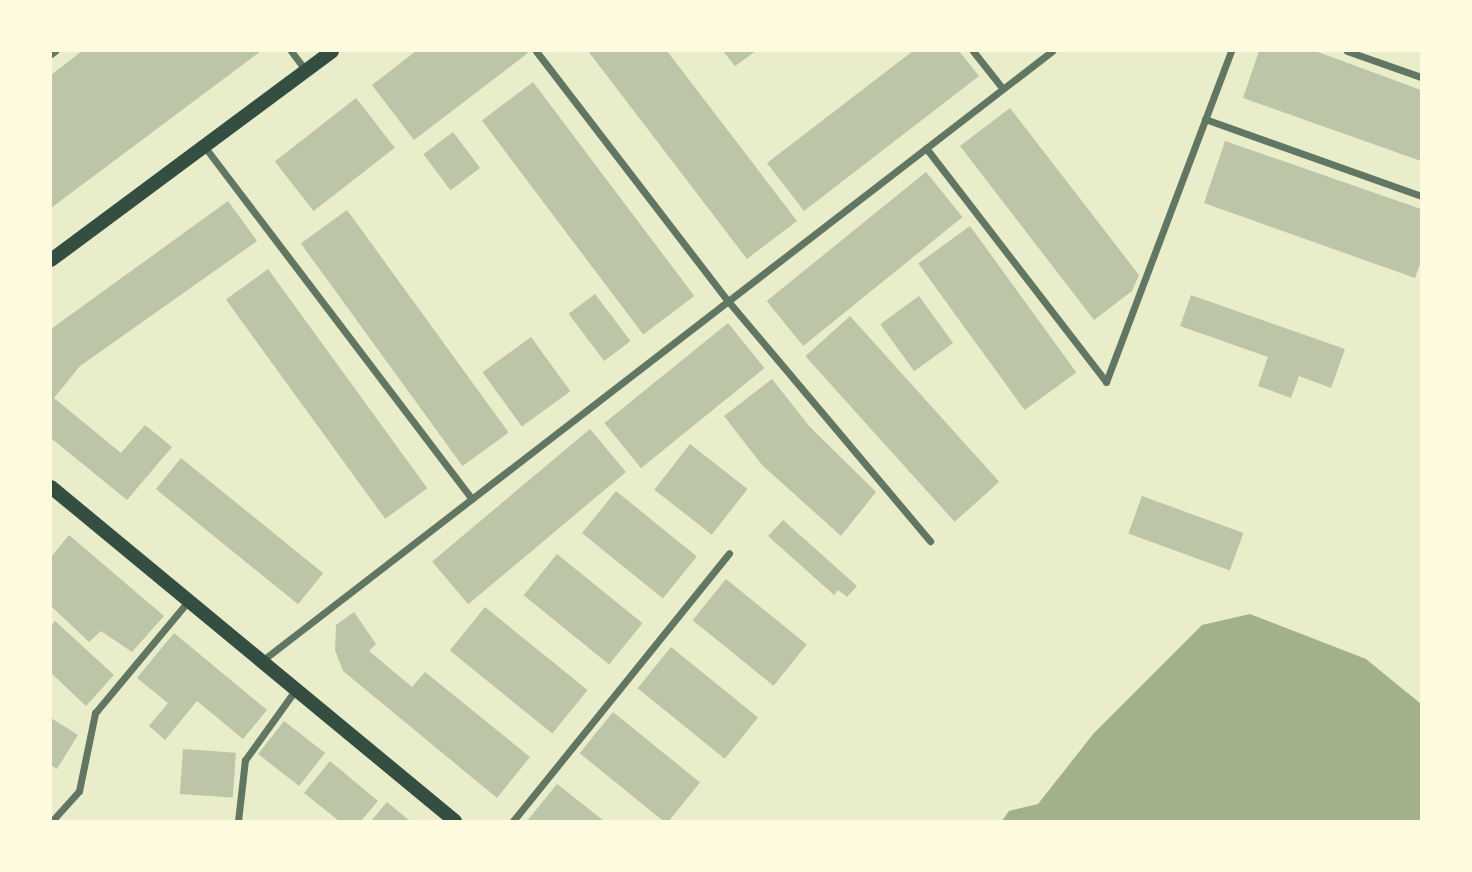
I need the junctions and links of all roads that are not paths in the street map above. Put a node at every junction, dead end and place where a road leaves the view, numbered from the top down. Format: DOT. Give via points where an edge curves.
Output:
graph roads {
  1 [pos="290,51"];
  2 [pos="332,51"];
  3 [pos="536,51"];
  4 [pos="973,51"];
  5 [pos="1052,51"];
  6 [pos="1231,51"];
  7 [pos="1347,51"];
  8 [pos="306,71"];
  9 [pos="1421,77"];
  10 [pos="1003,89"];
  11 [pos="1205,119"];
  12 [pos="204,146"];
  13 [pos="926,148"];
  14 [pos="1421,196"];
  15 [pos="51,260"];
  16 [pos="728,301"];
  17 [pos="51,487"];
  18 [pos="472,499"];
  19 [pos="930,541"];
  20 [pos="729,553"];
  21 [pos="190,599"];
  22 [pos="263,660"];
  23 [pos="297,688"];
  24 [pos="52,821"];
  25 [pos="238,821"];
  26 [pos="455,821"];
  27 [pos="513,821"];
  1 -- 8 [label="street"];
  2 -- 8 [label="main road"];
  3 -- 16 [label="street"];
  4 -- 10 [label="street"];
  5 -- 10 [label="street"];
  6 -- 11 [label="street"];
  7 -- 9 [label="street"];
  8 -- 12 [label="main road"];
  10 -- 13 [label="street"];
  11 -- 13 [label="street" via="1106,382"];
  11 -- 14 [label="street"];
  12 -- 15 [label="main road"];
  12 -- 18 [label="street"];
  13 -- 16 [label="street"];
  16 -- 18 [label="street"];
  16 -- 19 [label="street"];
  17 -- 21 [label="main road"];
  18 -- 22 [label="street"];
  20 -- 27 [label="street"];
  21 -- 22 [label="main road"];
  21 -- 24 [label="street" via="95,713 79,791"];
  22 -- 23 [label="main road"];
  23 -- 25 [label="street" via="245,760"];
  23 -- 26 [label="main road"];
}
